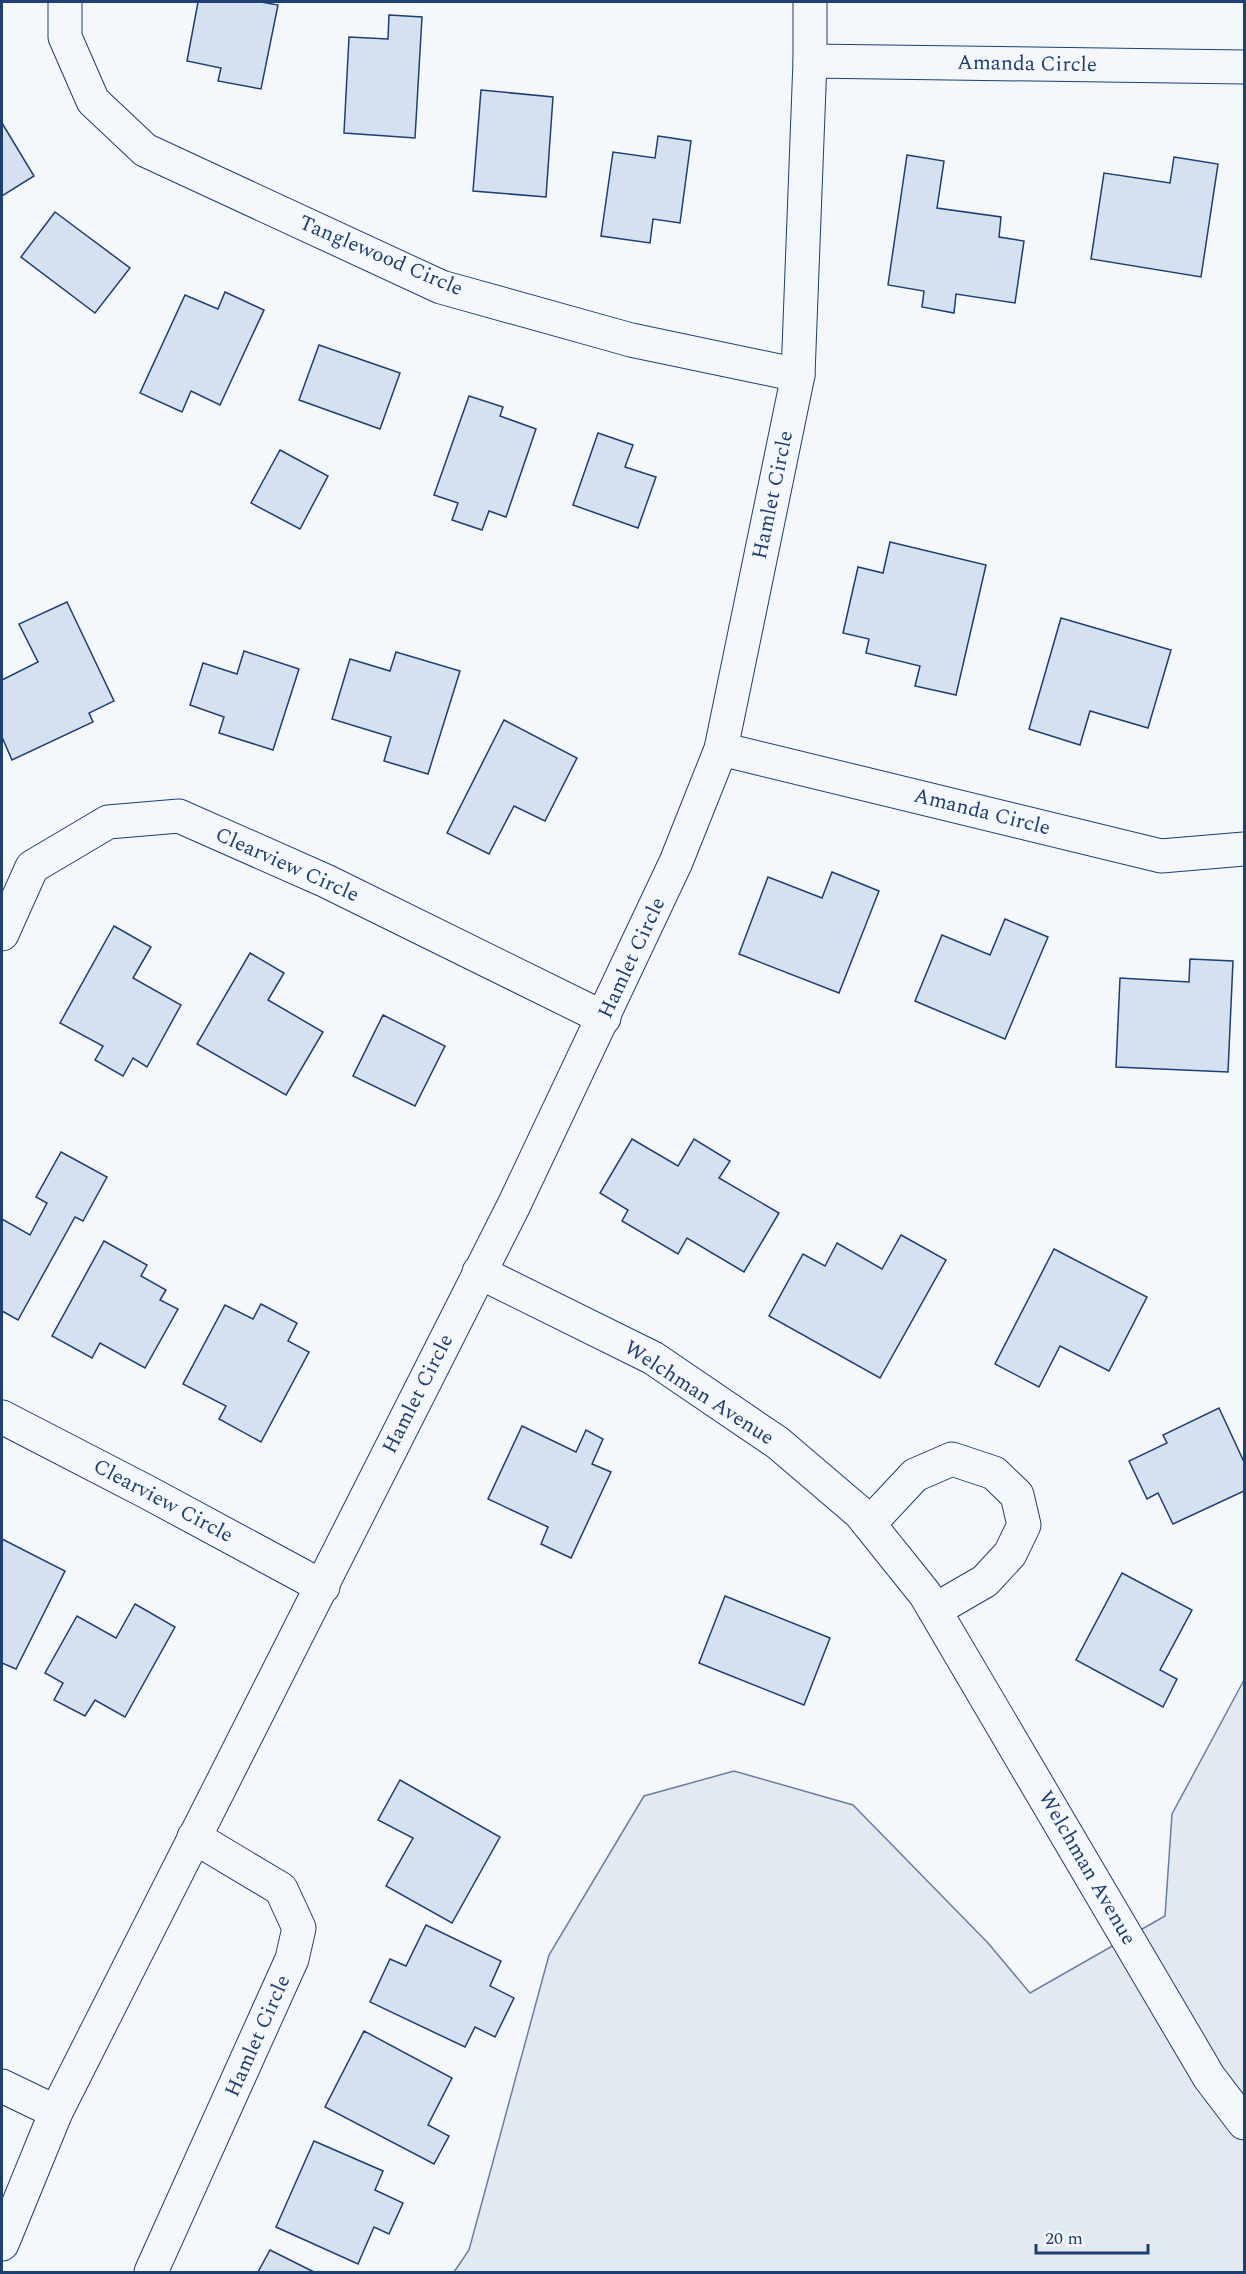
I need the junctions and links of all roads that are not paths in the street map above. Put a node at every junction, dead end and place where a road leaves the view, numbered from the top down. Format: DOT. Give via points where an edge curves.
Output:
graph roads {
  1 [pos="65,2"];
  2 [pos="810,2"];
  3 [pos="810,61"];
  4 [pos="1245,67"];
  5 [pos="798,375"];
  6 [pos="721,749"];
  7 [pos="1245,849"];
  8 [pos="2,934"];
  9 [pos="604,1018"];
  10 [pos="479,1272"];
  11 [pos="2,1417"];
  12 [pos="869,1524"];
  13 [pos="323,1587"];
  14 [pos="935,1610"];
  15 [pos="194,1837"];
  16 [pos="2,2086"];
  17 [pos="56,2112"];
  18 [pos="1245,2123"];
  19 [pos="2,2244"];
  20 [pos="151,2272"];
  1 -- 5 [label="street, Tanglewood Circle" via="65,37 93,101 145,150 441,287 631,340"];
  2 -- 3 [label="street, Hamlet Circle"];
  3 -- 4 [label="street, Amanda Circle"];
  3 -- 5 [label="street, Hamlet Circle"];
  5 -- 6 [label="street, Hamlet Circle"];
  6 -- 7 [label="street, Amanda Circle" via="1161,856"];
  6 -- 9 [label="street, Hamlet Circle" via="676,862"];
  8 -- 9 [label="street, Clearview Circle" via="32,867 108,822 179,816 326,881"];
  9 -- 10 [label="street, Hamlet Circle"];
  10 -- 12 [label="street, Welchman Avenue" via="653,1358 778,1443"];
  10 -- 13 [label="street, Hamlet Circle"];
  11 -- 13 [label="street, Clearview Circle"];
  12 -- 14 [label="street, Welchman Avenue"];
  12 -- 14 [label="street" via="915,1475 952,1459 994,1473 1017,1495 1024,1525 1010,1554 985,1581"];
  13 -- 15 [label="street, Hamlet Circle"];
  14 -- 18 [label="street, Welchman Avenue" via="1209,2077"];
  15 -- 17 [label="street, Hamlet Circle"];
  15 -- 20 [label="street, Hamlet Circle" via="280,1889 298,1928 292,1959"];
  16 -- 17 [label="street"];
  17 -- 19 [label="street, Hamlet Circle"];
}
